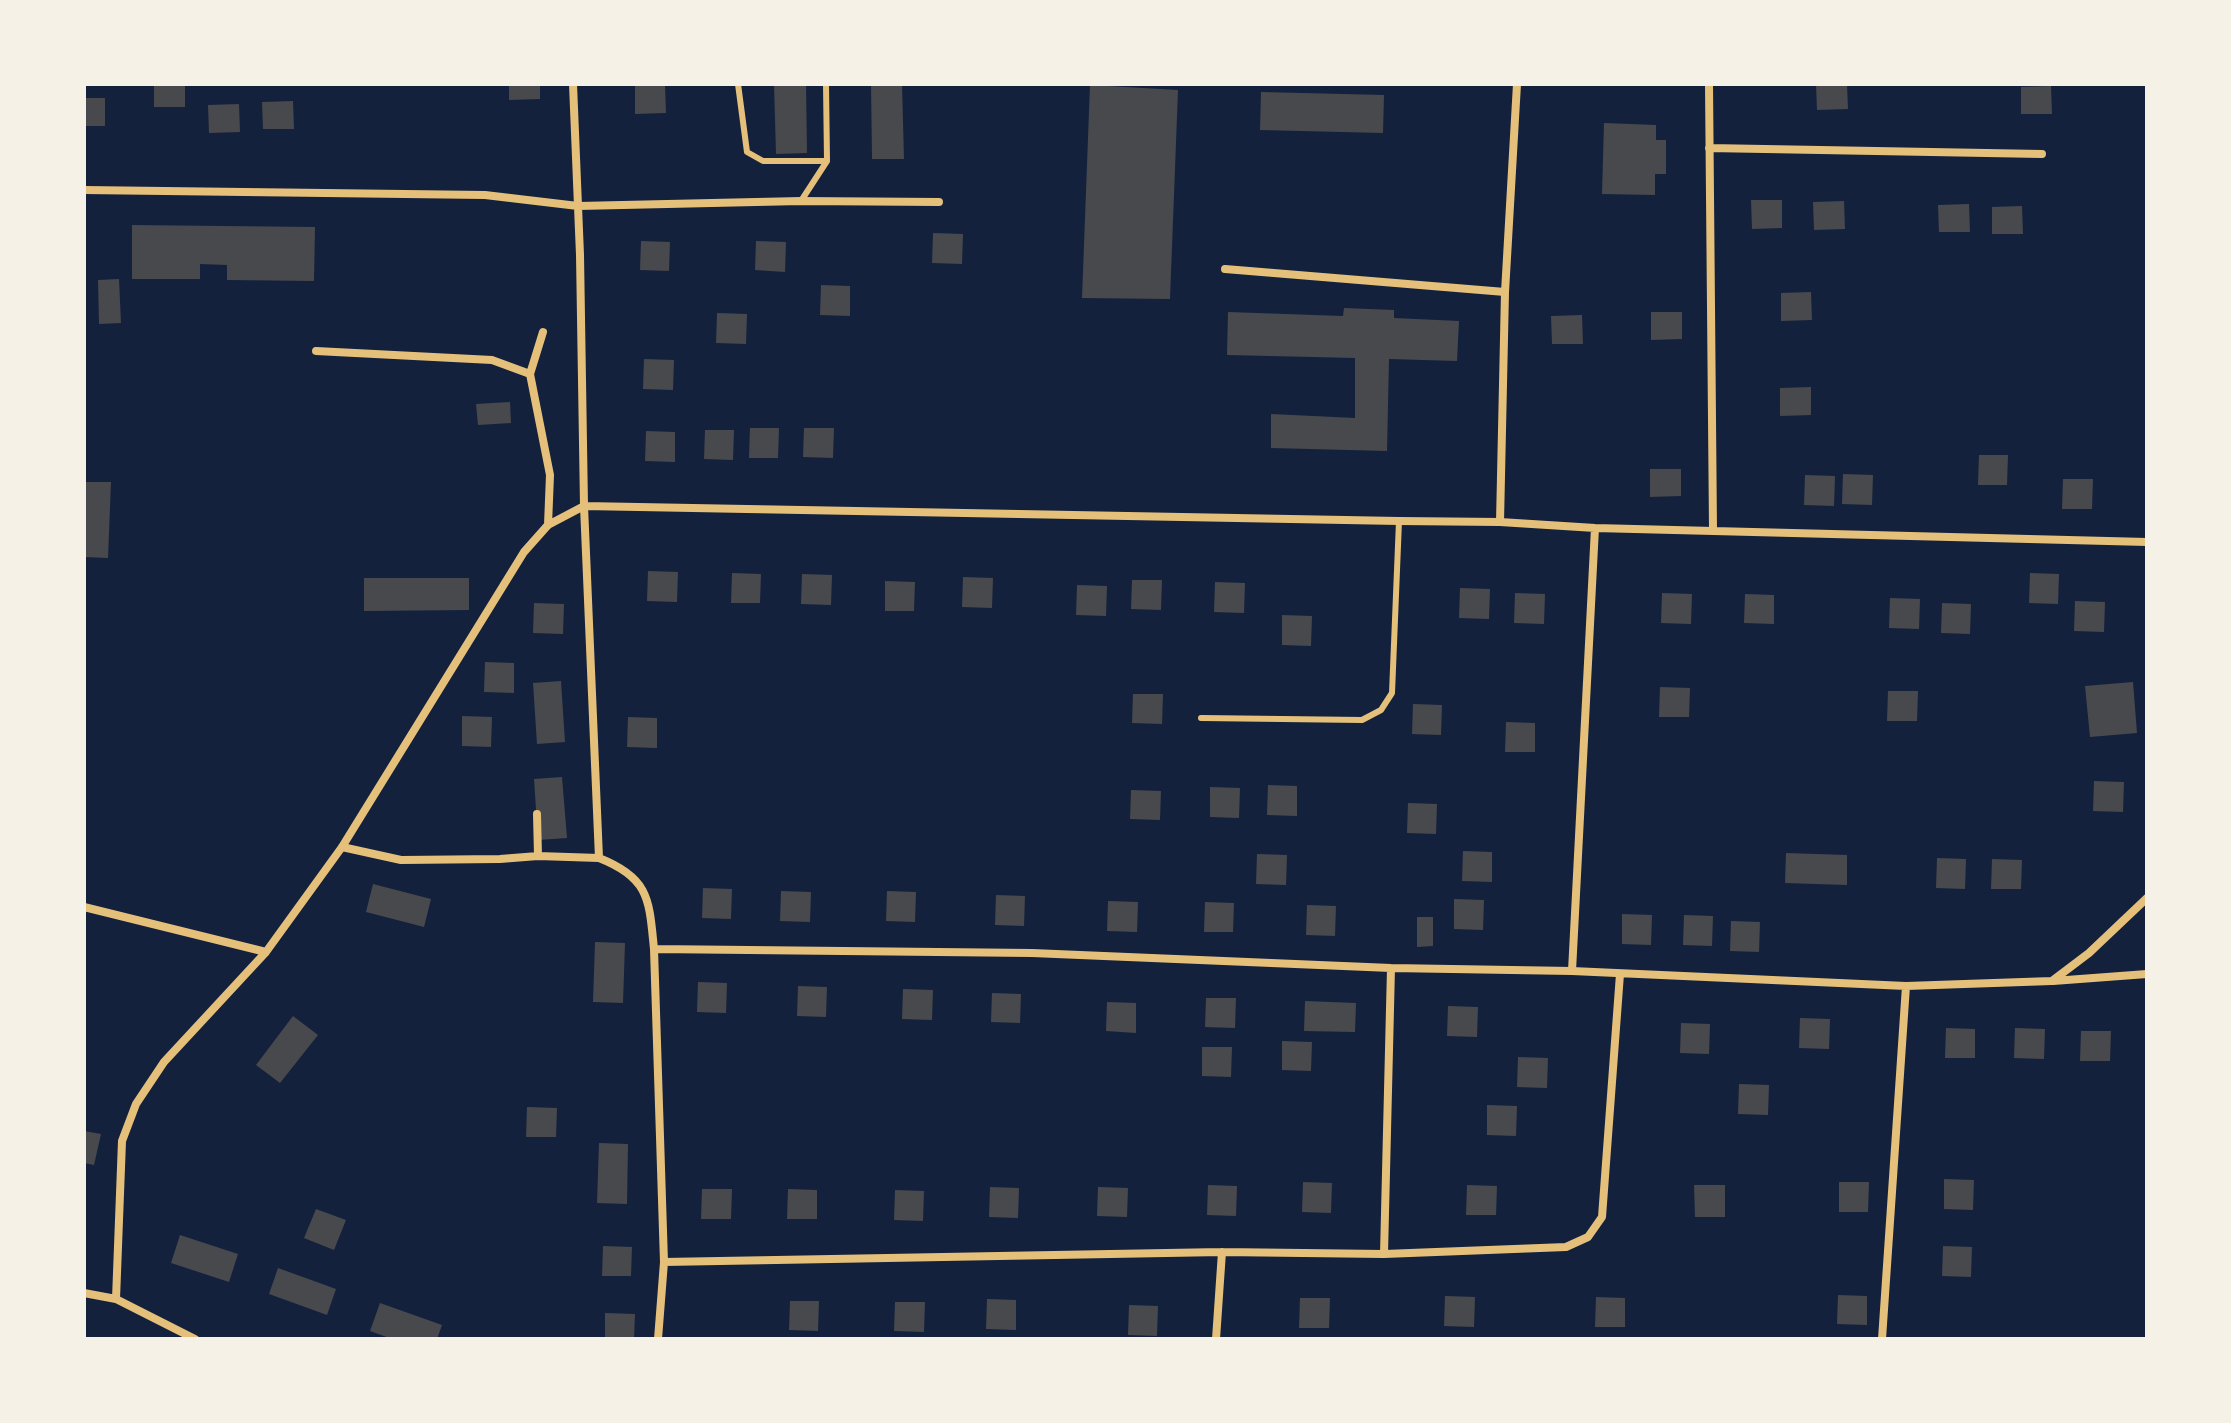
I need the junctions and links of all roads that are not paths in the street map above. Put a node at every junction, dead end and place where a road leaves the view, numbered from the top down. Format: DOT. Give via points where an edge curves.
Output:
graph roads {
  1 [pos="573,84"];
  2 [pos="738,84"];
  3 [pos="826,84"];
  4 [pos="1517,84"];
  5 [pos="1709,84"];
  6 [pos="1709,148"];
  7 [pos="2042,154"];
  8 [pos="827,161"];
  9 [pos="84,190"];
  10 [pos="801,201"];
  11 [pos="939,202"];
  12 [pos="578,206"];
  13 [pos="1225,269"];
  14 [pos="1505,292"];
  15 [pos="543,332"];
  16 [pos="316,351"];
  17 [pos="530,374"];
  18 [pos="584,506"];
  19 [pos="1399,521"];
  20 [pos="1500,522"];
  21 [pos="548,525"];
  22 [pos="1595,528"];
  23 [pos="1713,530"];
  24 [pos="2147,542"];
  25 [pos="1201,718"];
  26 [pos="537,814"];
  27 [pos="342,847"];
  28 [pos="538,856"];
  29 [pos="599,858"];
  30 [pos="2147,898"];
  31 [pos="84,907"];
  32 [pos="654,949"];
  33 [pos="266,952"];
  34 [pos="1391,968"];
  35 [pos="1572,971"];
  36 [pos="1620,974"];
  37 [pos="2147,974"];
  38 [pos="2052,981"];
  39 [pos="1906,986"];
  40 [pos="1222,1252"];
  41 [pos="1384,1254"];
  42 [pos="664,1262"];
  43 [pos="84,1293"];
  44 [pos="116,1299"];
  45 [pos="195,1339"];
  46 [pos="658,1339"];
  47 [pos="1216,1339"];
  48 [pos="1882,1339"];
  1 -- 12 [label="street"];
  2 -- 8 [label="lane" via="747,152 763,161"];
  3 -- 8 [label="lane"];
  4 -- 14 [label="street"];
  5 -- 6 [label="street"];
  6 -- 7 [label="street"];
  6 -- 23 [label="street"];
  8 -- 10 [label="lane"];
  9 -- 12 [label="street" via="485,195"];
  10 -- 11 [label="street"];
  10 -- 12 [label="street"];
  12 -- 18 [label="street"];
  13 -- 14 [label="street"];
  14 -- 20 [label="street"];
  15 -- 17 [label="street"];
  16 -- 17 [label="street" via="492,360"];
  17 -- 21 [label="street" via="550,475"];
  18 -- 19 [label="street"];
  18 -- 21 [label="street"];
  18 -- 29 [label="street"];
  19 -- 20 [label="street"];
  19 -- 25 [label="lane" via="1392,693 1381,710 1362,720"];
  20 -- 22 [label="street"];
  21 -- 27 [label="street" via="524,552"];
  22 -- 23 [label="street"];
  22 -- 35 [label="street"];
  23 -- 24 [label="street"];
  26 -- 28 [label="street"];
  27 -- 28 [label="street" via="401,860"];
  27 -- 33 [label="street"];
  28 -- 29 [label="street"];
  29 -- 32 [label="street" via="634,878 649,902"];
  30 -- 38 [label="street"];
  31 -- 33 [label="street"];
  32 -- 34 [label="street" via="1032,953"];
  32 -- 42 [label="street"];
  33 -- 44 [label="street" via="164,1062 136,1104 122,1141"];
  34 -- 35 [label="street"];
  34 -- 41 [label="street"];
  35 -- 36 [label="street"];
  36 -- 39 [label="street"];
  36 -- 41 [label="street" via="1602,1217 1588,1237 1566,1247"];
  37 -- 38 [label="street"];
  38 -- 39 [label="street"];
  39 -- 48 [label="street"];
  40 -- 41 [label="street"];
  40 -- 42 [label="street"];
  40 -- 47 [label="street"];
  42 -- 46 [label="street"];
  43 -- 44 [label="street"];
  44 -- 45 [label="street"];
}
